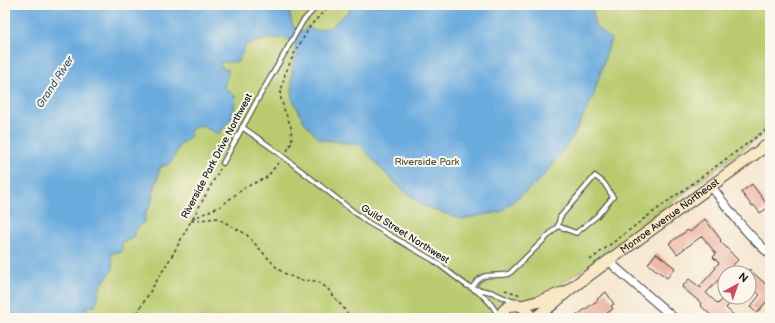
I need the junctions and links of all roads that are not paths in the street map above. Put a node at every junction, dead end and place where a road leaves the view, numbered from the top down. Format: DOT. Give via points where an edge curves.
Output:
graph roads {
  1 [pos="318,5"];
  2 [pos="242,127"];
  3 [pos="770,143"];
  4 [pos="223,163"];
  5 [pos="711,186"];
  6 [pos="558,226"];
  7 [pos="770,254"];
  8 [pos="610,260"];
  9 [pos="472,288"];
  10 [pos="570,289"];
  11 [pos="520,302"];
  12 [pos="500,318"];
  13 [pos="530,318"];
  14 [pos="535,318"];
  15 [pos="674,318"];
  1 -- 2 [label="lane, Riverside Park Drive Northwest" via="304,21"];
  2 -- 4 [label="lane, Riverside Park Drive Northwest"];
  2 -- 9 [label="lane, Guild Street Northwest" via="367,222 433,260"];
  3 -- 5 [label="main road, Monroe Avenue Northeast"];
  5 -- 7 [label="street" via="746,231"];
  5 -- 8 [label="main road, Monroe Avenue Northeast"];
  6 -- 6 [label="lane" via="576,233 598,216 613,197 604,184 595,176 560,217"];
  6 -- 9 [label="lane" via="509,274 484,276"];
  8 -- 10 [label="main road, Monroe Avenue Northeast"];
  8 -- 15 [label="street"];
  9 -- 11 [label="lane, Guild Street Northwest"];
  9 -- 12 [label="lane, Guild Street Northwest" via="493,305"];
  10 -- 11 [label="main road, Monroe Avenue Northeast" via="537,302"];
  10 -- 14 [label="main road, Monroe Avenue Northeast"];
  11 -- 12 [label="main road, Monroe Avenue Northeast" via="504,310"];
  11 -- 13 [label="main road"];
}
